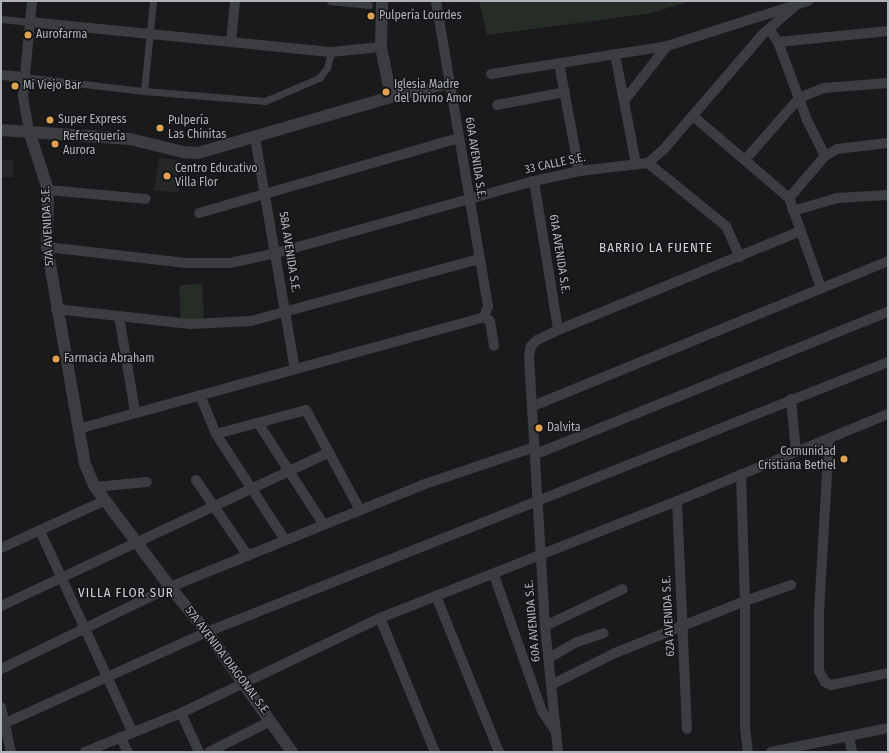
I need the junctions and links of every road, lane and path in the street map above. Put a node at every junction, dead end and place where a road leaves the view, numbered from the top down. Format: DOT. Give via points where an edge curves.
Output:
graph roads {
  1 [pos="32,1"];
  2 [pos="153,1"];
  3 [pos="235,1"];
  4 [pos="330,1"];
  5 [pos="382,1"];
  6 [pos="436,1"];
  7 [pos="808,1"];
  8 [pos="370,5"];
  9 [pos="796,5"];
  10 [pos="1,19"];
  11 [pos="30,22"];
  12 [pos="769,29"];
  13 [pos="888,31"];
  14 [pos="148,34"];
  15 [pos="231,42"];
  16 [pos="778,42"];
  17 [pos="666,46"];
  18 [pos="381,47"];
  19 [pos="331,52"];
  20 [pos="615,54"];
  21 [pos="559,63"];
  22 [pos="490,74"];
  23 [pos="1,75"];
  24 [pos="24,78"];
  25 [pos="888,83"];
  26 [pos="450,84"];
  27 [pos="144,91"];
  28 [pos="565,92"];
  29 [pos="390,97"];
  30 [pos="799,98"];
  31 [pos="624,101"];
  32 [pos="497,105"];
  33 [pos="692,116"];
  34 [pos="1,130"];
  35 [pos="29,131"];
  36 [pos="255,138"];
  37 [pos="458,138"];
  38 [pos="888,143"];
  39 [pos="825,156"];
  40 [pos="745,160"];
  41 [pos="648,163"];
  42 [pos="636,164"];
  43 [pos="579,171"];
  44 [pos="534,182"];
  45 [pos="48,190"];
  46 [pos="266,192"];
  47 [pos="888,195"];
  48 [pos="468,198"];
  49 [pos="788,198"];
  50 [pos="146,199"];
  51 [pos="793,211"];
  52 [pos="199,213"];
  53 [pos="800,231"];
  54 [pos="47,247"];
  55 [pos="276,253"];
  56 [pos="740,257"];
  57 [pos="479,259"];
  58 [pos="888,261"];
  59 [pos="821,288"];
  60 [pos="56,309"];
  61 [pos="888,312"];
  62 [pos="285,313"];
  63 [pos="119,316"];
  64 [pos="484,317"];
  65 [pos="558,330"];
  66 [pos="494,346"];
  67 [pos="888,362"];
  68 [pos="295,370"];
  69 [pos="200,395"];
  70 [pos="791,400"];
  71 [pos="533,406"];
  72 [pos="135,412"];
  73 [pos="888,414"];
  74 [pos="258,423"];
  75 [pos="78,429"];
  76 [pos="216,434"];
  77 [pos="828,439"];
  78 [pos="536,450"];
  79 [pos="796,452"];
  80 [pos="328,453"];
  81 [pos="289,471"];
  82 [pos="741,474"];
  83 [pos="196,480"];
  84 [pos="147,482"];
  85 [pos="95,487"];
  86 [pos="251,490"];
  87 [pos="106,500"];
  88 [pos="538,501"];
  89 [pos="677,501"];
  90 [pos="214,507"];
  91 [pos="360,510"];
  92 [pos="324,524"];
  93 [pos="40,531"];
  94 [pos="285,540"];
  95 [pos="137,543"];
  96 [pos="1,548"];
  97 [pos="248,556"];
  98 [pos="541,556"];
  99 [pos="494,574"];
  100 [pos="63,578"];
  101 [pos="791,585"];
  102 [pos="170,588"];
  103 [pos="623,588"];
  104 [pos="436,596"];
  105 [pos="745,601"];
  106 [pos="1,606"];
  107 [pos="380,618"];
  108 [pos="545,626"];
  109 [pos="85,627"];
  110 [pos="682,627"];
  111 [pos="207,632"];
  112 [pos="604,633"];
  113 [pos="549,658"];
  114 [pos="1,669"];
  115 [pos="888,673"];
  116 [pos="108,677"];
  117 [pos="243,682"];
  118 [pos="553,684"];
  119 [pos="1,707"];
  120 [pos="181,712"];
  121 [pos="271,720"];
  122 [pos="3,724"];
  123 [pos="888,728"];
  124 [pos="687,729"];
  125 [pos="132,731"];
  126 [pos="556,732"];
  127 [pos="849,736"];
  128 [pos="120,737"];
  129 [pos="799,749"];
  130 [pos="11,752"];
  131 [pos="85,752"];
  132 [pos="128,752"];
  133 [pos="199,752"];
  134 [pos="209,752"];
  135 [pos="292,752"];
  136 [pos="435,752"];
  137 [pos="499,752"];
  138 [pos="557,752"];
  139 [pos="748,752"];
  140 [pos="771,752"];
  141 [pos="852,752"];
  1 -- 11 [label="street, 57A AVENIDA S.E."];
  2 -- 14 [label="street"];
  3 -- 15 [label="street"];
  4 -- 8 [label="street"];
  5 -- 18 [label="street"];
  6 -- 26 [label="street, 60A AVENIDA S.E."];
  7 -- 9 [label="street"];
  9 -- 12 [label="street"];
  9 -- 17 [label="street"];
  10 -- 11 [label="street"];
  11 -- 14 [label="street"];
  11 -- 24 [label="street, 57A AVENIDA S.E."];
  12 -- 16 [label="street"];
  12 -- 33 [label="street"];
  13 -- 16 [label="street"];
  14 -- 15 [label="street"];
  14 -- 27 [label="street"];
  15 -- 19 [label="street"];
  16 -- 30 [label="street"];
  17 -- 20 [label="street"];
  17 -- 31 [label="street"];
  18 -- 19 [label="street"];
  18 -- 29 [label="street"];
  19 -- 27 [label="street" via="327,68 319,78 266,101"];
  20 -- 21 [label="street"];
  20 -- 31 [label="street"];
  21 -- 22 [label="street"];
  21 -- 28 [label="street"];
  23 -- 24 [label="street"];
  24 -- 27 [label="street"];
  24 -- 35 [label="street, 57A AVENIDA S.E." via="24,108"];
  25 -- 30 [label="street" via="824,88"];
  26 -- 29 [label="street"];
  26 -- 37 [label="street, 60A AVENIDA S.E."];
  28 -- 32 [label="street"];
  28 -- 43 [label="street"];
  29 -- 36 [label="street"];
  30 -- 39 [label="street"];
  30 -- 40 [label="street"];
  31 -- 42 [label="street"];
  33 -- 40 [label="street"];
  33 -- 41 [label="street" via="664,150"];
  34 -- 35 [label="street"];
  35 -- 36 [label="street" via="130,139 183,152 198,153"];
  35 -- 45 [label="street, 57A AVENIDA S.E."];
  36 -- 46 [label="street, 58A AVENIDA S.E."];
  37 -- 46 [label="street"];
  37 -- 48 [label="street, 60A AVENIDA S.E."];
  38 -- 39 [label="street" via="846,146"];
  39 -- 49 [label="street"];
  40 -- 49 [label="street"];
  41 -- 42 [label="street, 33 CALLE S.E."];
  41 -- 56 [label="street" via="726,226"];
  42 -- 43 [label="street, 33 CALLE S.E."];
  43 -- 44 [label="street, 33 CALLE S.E."];
  44 -- 48 [label="street, 33 CALLE S.E."];
  44 -- 65 [label="street, 61A AVENIDA S.E."];
  45 -- 50 [label="street"];
  45 -- 54 [label="street, 57A AVENIDA S.E."];
  46 -- 52 [label="street"];
  46 -- 55 [label="street, 58A AVENIDA S.E."];
  47 -- 51 [label="street" via="837,198"];
  48 -- 55 [label="street, 33 CALLE S.E."];
  48 -- 57 [label="street, 60A AVENIDA S.E."];
  49 -- 51 [label="street"];
  51 -- 53 [label="street"];
  53 -- 56 [label="street"];
  53 -- 59 [label="street"];
  54 -- 55 [label="street, 33 CALLE S.E." via="215,264"];
  54 -- 60 [label="street, 57A AVENIDA S.E."];
  55 -- 62 [label="street, 58A AVENIDA S.E."];
  56 -- 65 [label="street"];
  57 -- 62 [label="street"];
  57 -- 64 [label="street, 60A AVENIDA S.E." via="488,306"];
  58 -- 59 [label="street"];
  59 -- 71 [label="street"];
  60 -- 63 [label="street"];
  60 -- 75 [label="street, 57A AVENIDA S.E."];
  61 -- 78 [label="street"];
  62 -- 63 [label="street" via="251,321 190,324"];
  62 -- 68 [label="street, 58A AVENIDA S.E."];
  63 -- 72 [label="street"];
  64 -- 66 [label="street" via="490,321"];
  64 -- 68 [label="street"];
  65 -- 71 [label="street, 60A AVENIDA S.E." via="537,340 531,346 529,356"];
  67 -- 70 [label="street"];
  68 -- 69 [label="street"];
  69 -- 72 [label="street"];
  69 -- 76 [label="street"];
  70 -- 79 [label="street"];
  70 -- 88 [label="street"];
  71 -- 78 [label="street, 60A AVENIDA S.E."];
  72 -- 75 [label="street"];
  73 -- 77 [label="street"];
  74 -- 76 [label="street"];
  74 -- 80 [label="street" via="306,410"];
  74 -- 81 [label="street"];
  75 -- 85 [label="street, 57A AVENIDA DIAGONAL S.E." via="85,464"];
  76 -- 86 [label="street"];
  77 -- 79 [label="street"];
  77 -- 115 [label="street" via="819,612 819,671 825,682 831,685"];
  78 -- 88 [label="street, 60A AVENIDA S.E."];
  78 -- 91 [label="street" via="422,485"];
  79 -- 82 [label="street"];
  80 -- 81 [label="street"];
  80 -- 91 [label="street"];
  81 -- 86 [label="street"];
  81 -- 92 [label="street"];
  82 -- 89 [label="street"];
  82 -- 105 [label="street"];
  83 -- 90 [label="street"];
  84 -- 85 [label="street"];
  85 -- 87 [label="street, 57A AVENIDA DIAGONAL S.E."];
  86 -- 90 [label="street"];
  86 -- 94 [label="street"];
  87 -- 93 [label="street"];
  87 -- 95 [label="street, 57A AVENIDA DIAGONAL S.E."];
  88 -- 98 [label="street, 60A AVENIDA S.E."];
  88 -- 111 [label="street"];
  89 -- 98 [label="street"];
  89 -- 110 [label="street, 62A AVENIDA S.E."];
  90 -- 95 [label="street"];
  90 -- 97 [label="street"];
  91 -- 92 [label="street"];
  92 -- 94 [label="street"];
  93 -- 96 [label="street"];
  93 -- 100 [label="street"];
  94 -- 97 [label="street"];
  95 -- 100 [label="street"];
  95 -- 102 [label="street, 57A AVENIDA DIAGONAL S.E."];
  97 -- 102 [label="street"];
  98 -- 99 [label="street"];
  98 -- 108 [label="street, 60A AVENIDA S.E."];
  99 -- 104 [label="street"];
  99 -- 126 [label="street" via="542,712"];
  100 -- 106 [label="street"];
  100 -- 109 [label="street"];
  101 -- 105 [label="street"];
  102 -- 109 [label="street"];
  102 -- 111 [label="street, 57A AVENIDA DIAGONAL S.E."];
  103 -- 108 [label="street"];
  104 -- 107 [label="street"];
  104 -- 137 [label="street"];
  105 -- 110 [label="street"];
  105 -- 139 [label="street" via="745,728"];
  107 -- 117 [label="street"];
  107 -- 136 [label="street"];
  108 -- 113 [label="street, 60A AVENIDA S.E."];
  109 -- 114 [label="street"];
  109 -- 116 [label="street"];
  110 -- 118 [label="street" via="615,653"];
  110 -- 124 [label="street, 62A AVENIDA S.E."];
  111 -- 116 [label="street"];
  111 -- 117 [label="street, 57A AVENIDA DIAGONAL S.E."];
  112 -- 113 [label="street" via="577,642"];
  113 -- 118 [label="street, 60A AVENIDA S.E."];
  116 -- 122 [label="street"];
  116 -- 125 [label="street"];
  117 -- 120 [label="street"];
  117 -- 121 [label="street, 57A AVENIDA DIAGONAL S.E."];
  118 -- 126 [label="street, 60A AVENIDA S.E."];
  119 -- 122 [label="street"];
  120 -- 125 [label="street"];
  120 -- 133 [label="street"];
  121 -- 134 [label="street"];
  121 -- 135 [label="street, 57A AVENIDA DIAGONAL S.E."];
  122 -- 130 [label="street"];
  123 -- 127 [label="street"];
  125 -- 128 [label="street"];
  126 -- 138 [label="street, 60A AVENIDA S.E."];
  127 -- 129 [label="street"];
  127 -- 141 [label="street"];
  128 -- 131 [label="street"];
  128 -- 132 [label="street"];
  129 -- 140 [label="street"];
}
